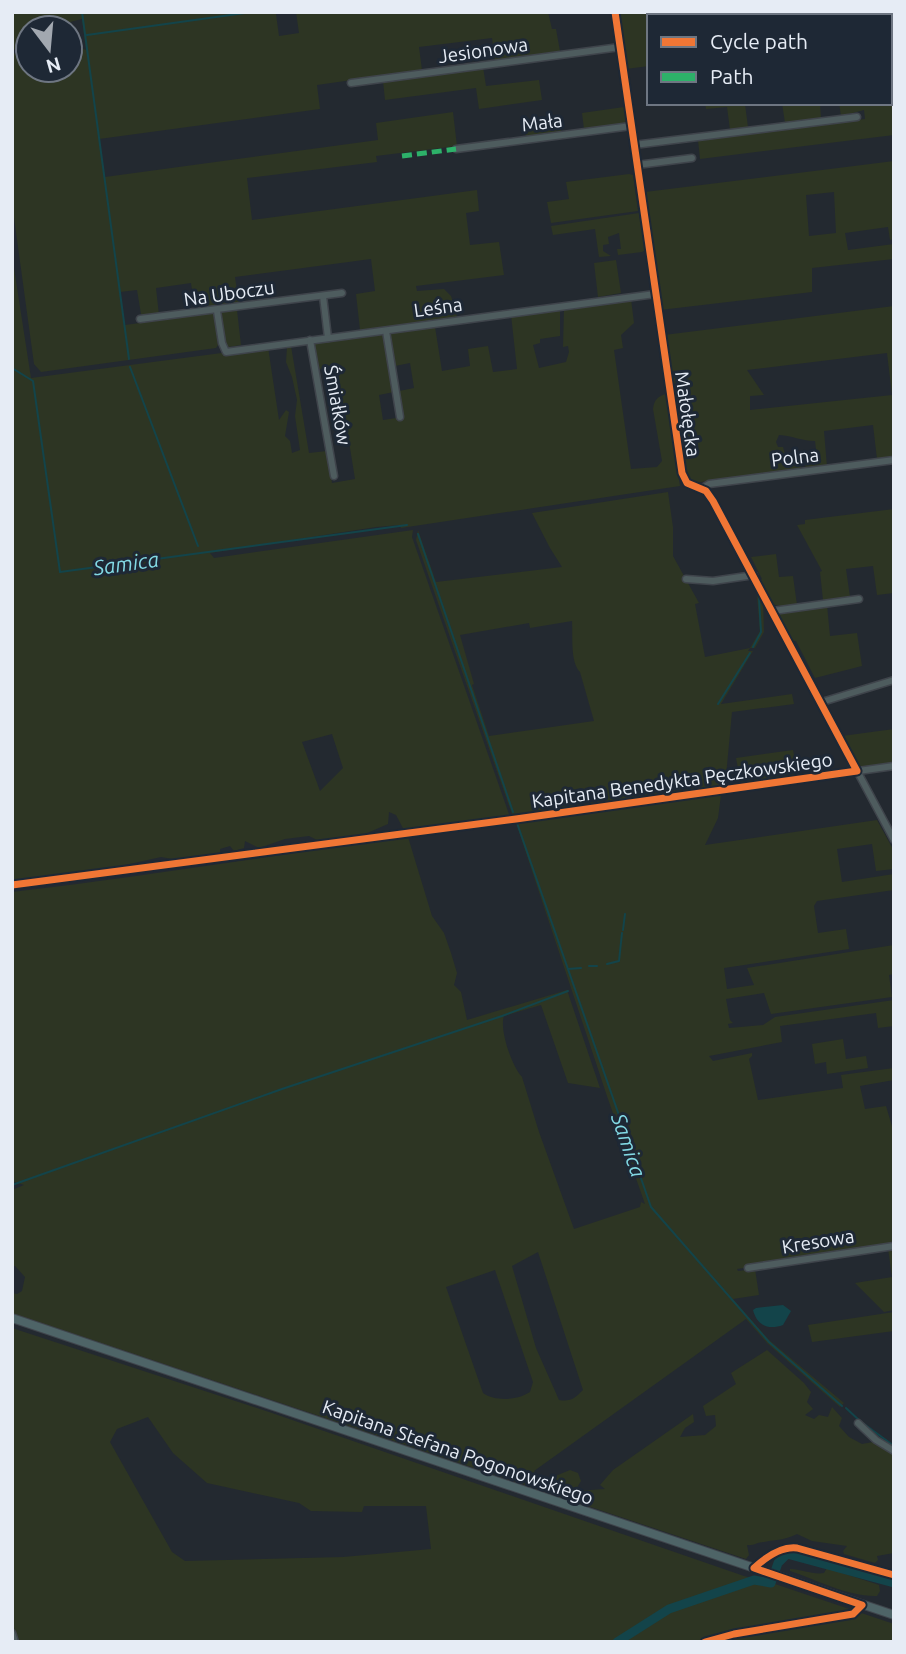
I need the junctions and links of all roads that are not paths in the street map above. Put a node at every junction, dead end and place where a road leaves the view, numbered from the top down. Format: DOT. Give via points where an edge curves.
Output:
graph roads {
  1 [pos="615,12"];
  2 [pos="620,47"];
  3 [pos="351,83"];
  4 [pos="857,117"];
  5 [pos="631,126"];
  6 [pos="634,145"];
  7 [pos="456,149"];
  8 [pos="692,158"];
  9 [pos="637,165"];
  10 [pos="342,293"];
  11 [pos="655,294"];
  12 [pos="323,296"];
  13 [pos="217,311"];
  14 [pos="140,319"];
  15 [pos="386,331"];
  16 [pos="328,338"];
  17 [pos="310,340"];
  18 [pos="400,417"];
  19 [pos="894,460"];
  20 [pos="334,476"];
  21 [pos="701,489"];
  22 [pos="754,575"];
  23 [pos="686,579"];
  24 [pos="859,599"];
  25 [pos="773,611"];
  26 [pos="894,680"];
  27 [pos="822,702"];
  28 [pos="894,766"];
  29 [pos="857,771"];
  30 [pos="516,820"];
  31 [pos="894,840"];
  32 [pos="894,1246"];
  33 [pos="748,1268"];
  34 [pos="12,1318"];
  35 [pos="858,1423"];
  36 [pos="894,1451"];
  37 [pos="894,1615"];
  38 [pos="12,1633"];
  39 [pos="15,1642"];
  1 -- 2 [label="street, Małołęcka"];
  2 -- 3 [label="street, Jesionowa"];
  2 -- 5 [label="street, Małołęcka"];
  4 -- 6 [label="street"];
  5 -- 6 [label="street, Małołęcka"];
  5 -- 7 [label="street, Mała"];
  6 -- 9 [label="street, Małołęcka"];
  8 -- 9 [label="street"];
  9 -- 11 [label="street, Małołęcka"];
  10 -- 12 [label="street, Na Uboczu"];
  11 -- 15 [label="street, Leśna"];
  11 -- 21 [label="street, Małołęcka" via="681,470 687,483"];
  12 -- 13 [label="street, Na Uboczu"];
  12 -- 16 [label="street"];
  13 -- 14 [label="street, Na Uboczu"];
  13 -- 17 [label="street, Leśna" via="226,352"];
  15 -- 16 [label="street, Leśna"];
  15 -- 18 [label="street"];
  16 -- 17 [label="street, Leśna"];
  17 -- 20 [label="street, Śmiałków"];
  19 -- 21 [label="street, Polna" via="709,484"];
  21 -- 22 [label="street, Małołęcka" via="713,501"];
  22 -- 23 [label="street" via="713,581"];
  22 -- 25 [label="street, Małołęcka"];
  24 -- 25 [label="street"];
  25 -- 27 [label="street, Małołęcka"];
  26 -- 27 [label="street"];
  27 -- 29 [label="street, Małołęcka"];
  28 -- 29 [label="street, Kapitana Benedykta Pęczkowskiego"];
  29 -- 30 [label="street, Kapitana Benedykta Pęczkowskiego"];
  29 -- 31 [label="street, Małołęcka"];
  32 -- 33 [label="street, Kresowa"];
  34 -- 37 [label="main road, Kapitana Stefana Pogonowskiego"];
  35 -- 36 [label="street"];
  38 -- 39 [label="street"];
}
